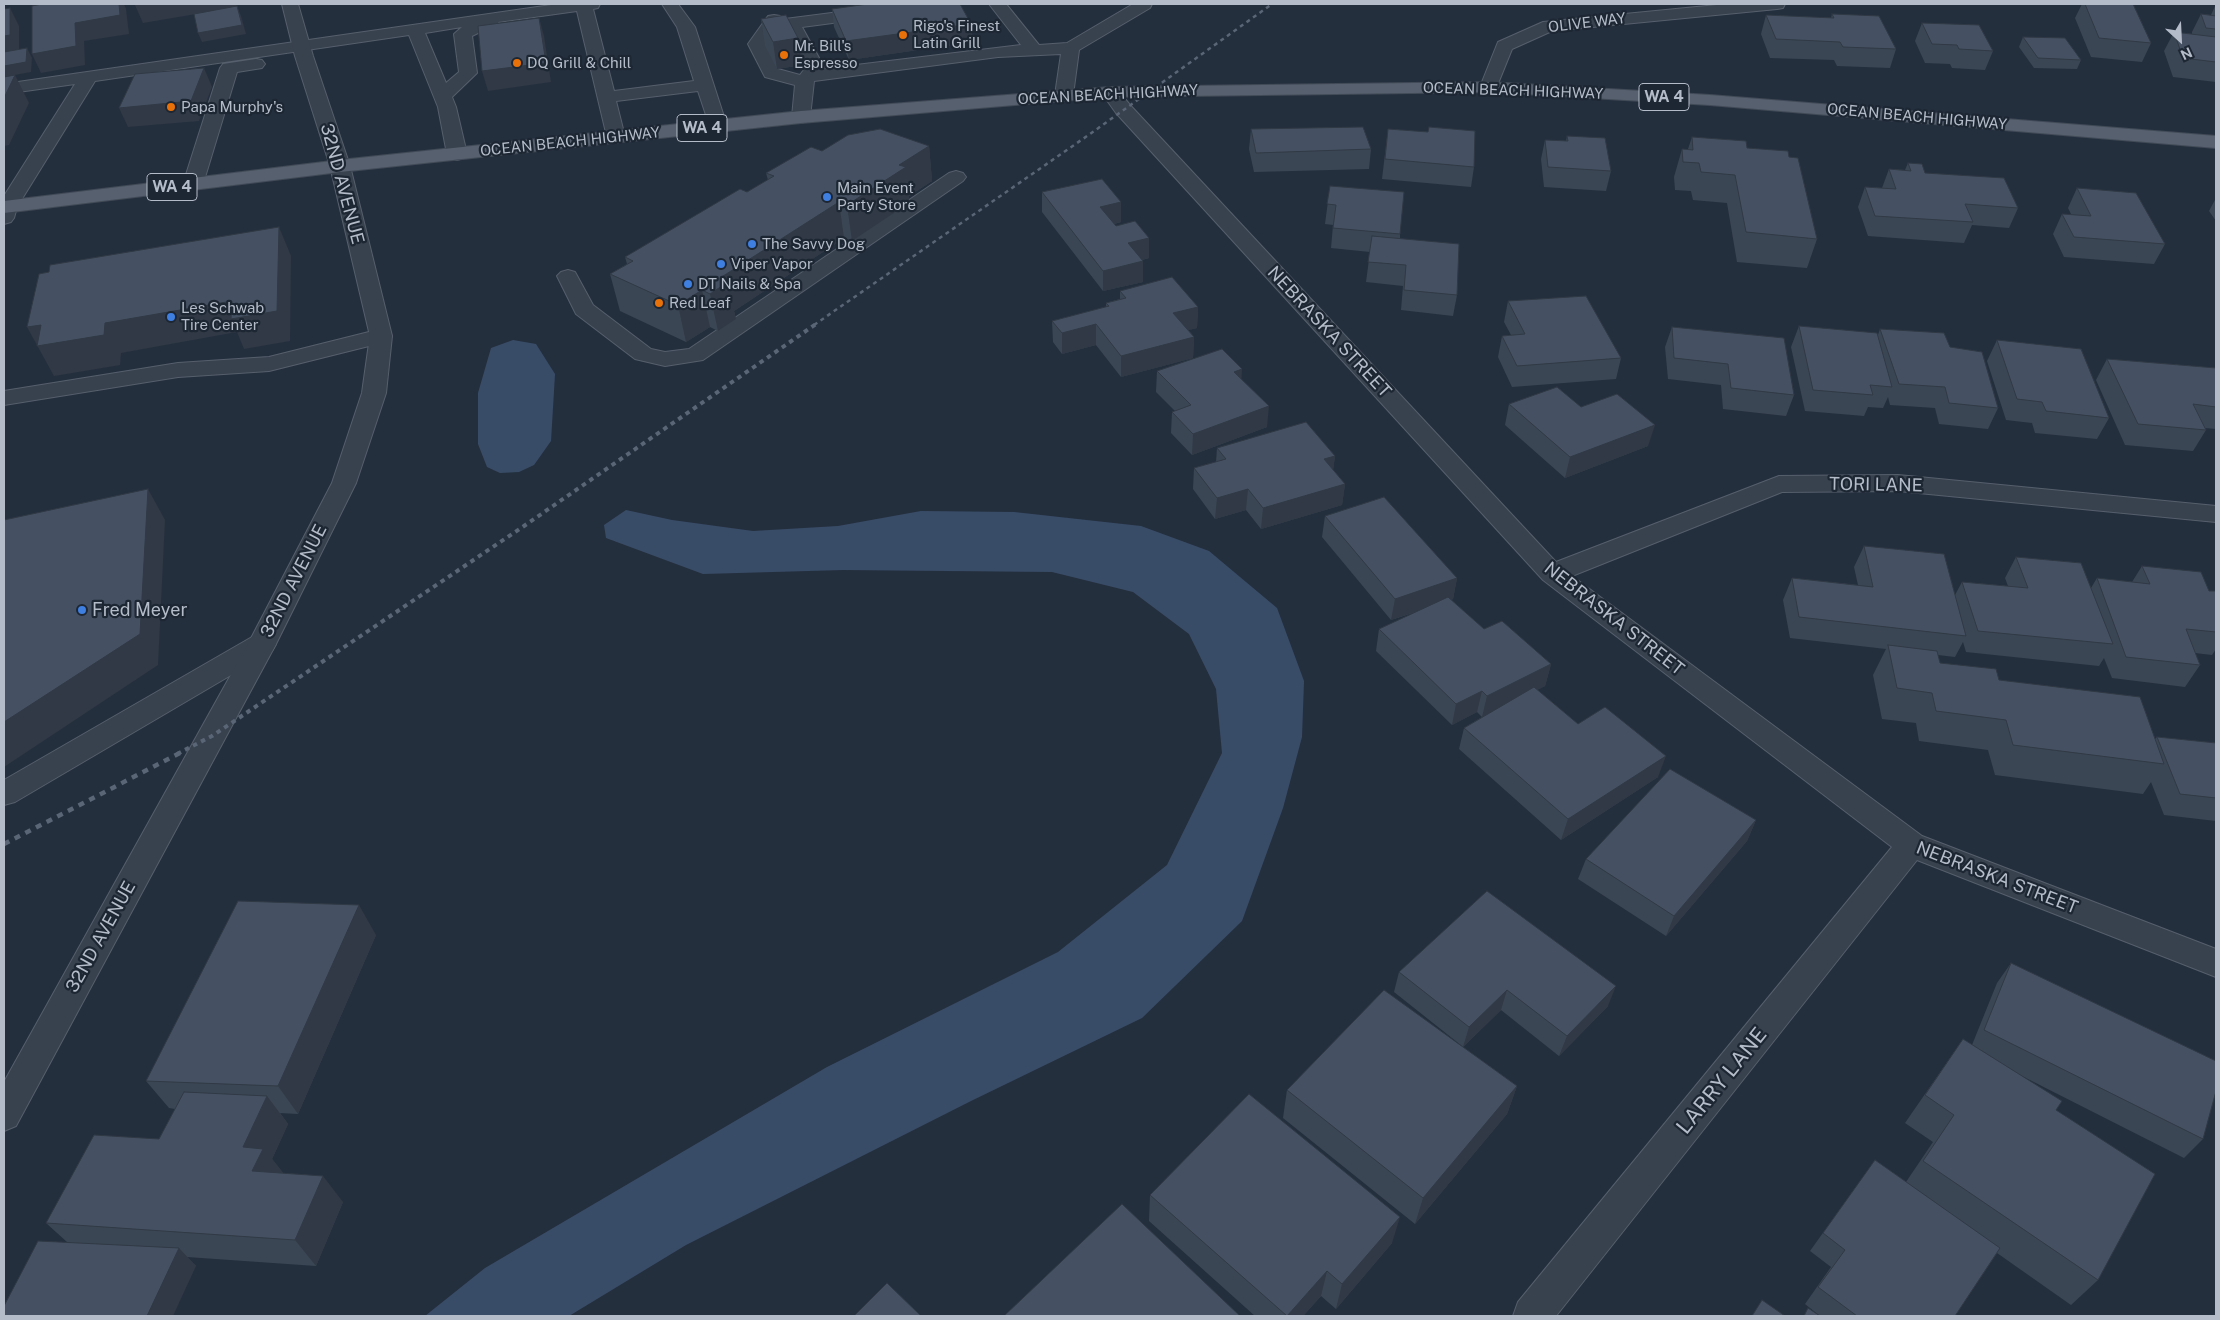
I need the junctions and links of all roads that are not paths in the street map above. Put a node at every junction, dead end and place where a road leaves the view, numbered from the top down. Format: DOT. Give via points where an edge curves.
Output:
graph roads {
  1 [pos="290,4"];
  2 [pos="532,4"];
  3 [pos="670,4"];
  4 [pos="939,4"];
  5 [pos="996,4"];
  6 [pos="1115,4"];
  7 [pos="1777,4"];
  8 [pos="1141,6"];
  9 [pos="587,7"];
  10 [pos="778,16"];
  11 [pos="415,29"];
  12 [pos="301,46"];
  13 [pos="1071,48"];
  14 [pos="1034,50"];
  15 [pos="89,77"];
  16 [pos="806,80"];
  17 [pos="705,85"];
  18 [pos="1489,87"];
  19 [pos="4,89"];
  20 [pos="1110,92"];
  21 [pos="1064,96"];
  22 [pos="606,97"];
  23 [pos="445,101"];
  24 [pos="801,117"];
  25 [pos="718,126"];
  26 [pos="616,137"];
  27 [pos="2216,142"];
  28 [pos="457,154"];
  29 [pos="340,166"];
  30 [pos="956,177"];
  31 [pos="193,184"];
  32 [pos="5,211"];
  33 [pos="568,276"];
  34 [pos="381,336"];
  35 [pos="4,398"];
  36 [pos="2216,514"];
  37 [pos="1552,574"];
  38 [pos="262,644"];
  39 [pos="4,794"];
  40 [pos="1911,845"];
  41 [pos="2216,963"];
  42 [pos="4,1115"];
  43 [pos="1532,1316"];
  1 -- 12 [label="street, 32ND AVENUE"];
  2 -- 12 [label="street"];
  3 -- 17 [label="street" via="686,27"];
  4 -- 10 [label="street"];
  5 -- 14 [label="street"];
  6 -- 8 [label="street"];
  7 -- 18 [label="street, OLIVE WAY" via="1549,26 1504,46"];
  8 -- 13 [label="street"];
  9 -- 11 [label="street"];
  9 -- 22 [label="street"];
  9 -- 23 [label="street" via="476,27 463,34 468,73"];
  10 -- 16 [label="street" via="815,67"];
  10 -- 16 [label="street" via="757,44 771,72"];
  11 -- 12 [label="street"];
  11 -- 23 [label="street"];
  12 -- 15 [label="street"];
  12 -- 29 [label="street, 32ND AVENUE"];
  12 -- 31 [label="street" via="229,68"];
  13 -- 14 [label="street"];
  13 -- 21 [label="street"];
  14 -- 16 [label="street" via="998,52"];
  15 -- 19 [label="street"];
  15 -- 32 [label="street"];
  16 -- 24 [label="street"];
  17 -- 22 [label="street"];
  17 -- 25 [label="street"];
  18 -- 20 [label="main road, OCEAN BEACH HIGHWAY / WA 4"];
  18 -- 27 [label="main road, OCEAN BEACH HIGHWAY / WA 4" via="1710,100"];
  20 -- 21 [label="main road, OCEAN BEACH HIGHWAY / WA 4"];
  20 -- 37 [label="street, NEBRASKA STREET"];
  21 -- 24 [label="main road, OCEAN BEACH HIGHWAY / WA 4"];
  22 -- 26 [label="street"];
  23 -- 28 [label="street"];
  24 -- 25 [label="main road, OCEAN BEACH HIGHWAY / WA 4"];
  25 -- 26 [label="main road, OCEAN BEACH HIGHWAY / WA 4"];
  26 -- 28 [label="main road, OCEAN BEACH HIGHWAY / WA 4"];
  28 -- 29 [label="main road, OCEAN BEACH HIGHWAY / WA 4"];
  29 -- 31 [label="main road, OCEAN BEACH HIGHWAY / WA 4"];
  29 -- 34 [label="street, 32ND AVENUE"];
  30 -- 33 [label="street" via="694,355 665,359 643,354 584,309"];
  31 -- 32 [label="main road, OCEAN BEACH HIGHWAY / WA 4"];
  34 -- 35 [label="street" via="269,364 178,370"];
  34 -- 38 [label="street, 32ND AVENUE" via="374,393 344,483"];
  36 -- 37 [label="street, TORI LANE" via="1898,483 1779,484"];
  37 -- 40 [label="street, NEBRASKA STREET"];
  38 -- 39 [label="street"];
  38 -- 42 [label="street, 32ND AVENUE"];
  40 -- 41 [label="street, NEBRASKA STREET"];
  40 -- 43 [label="street, LARRY LANE"];
}
